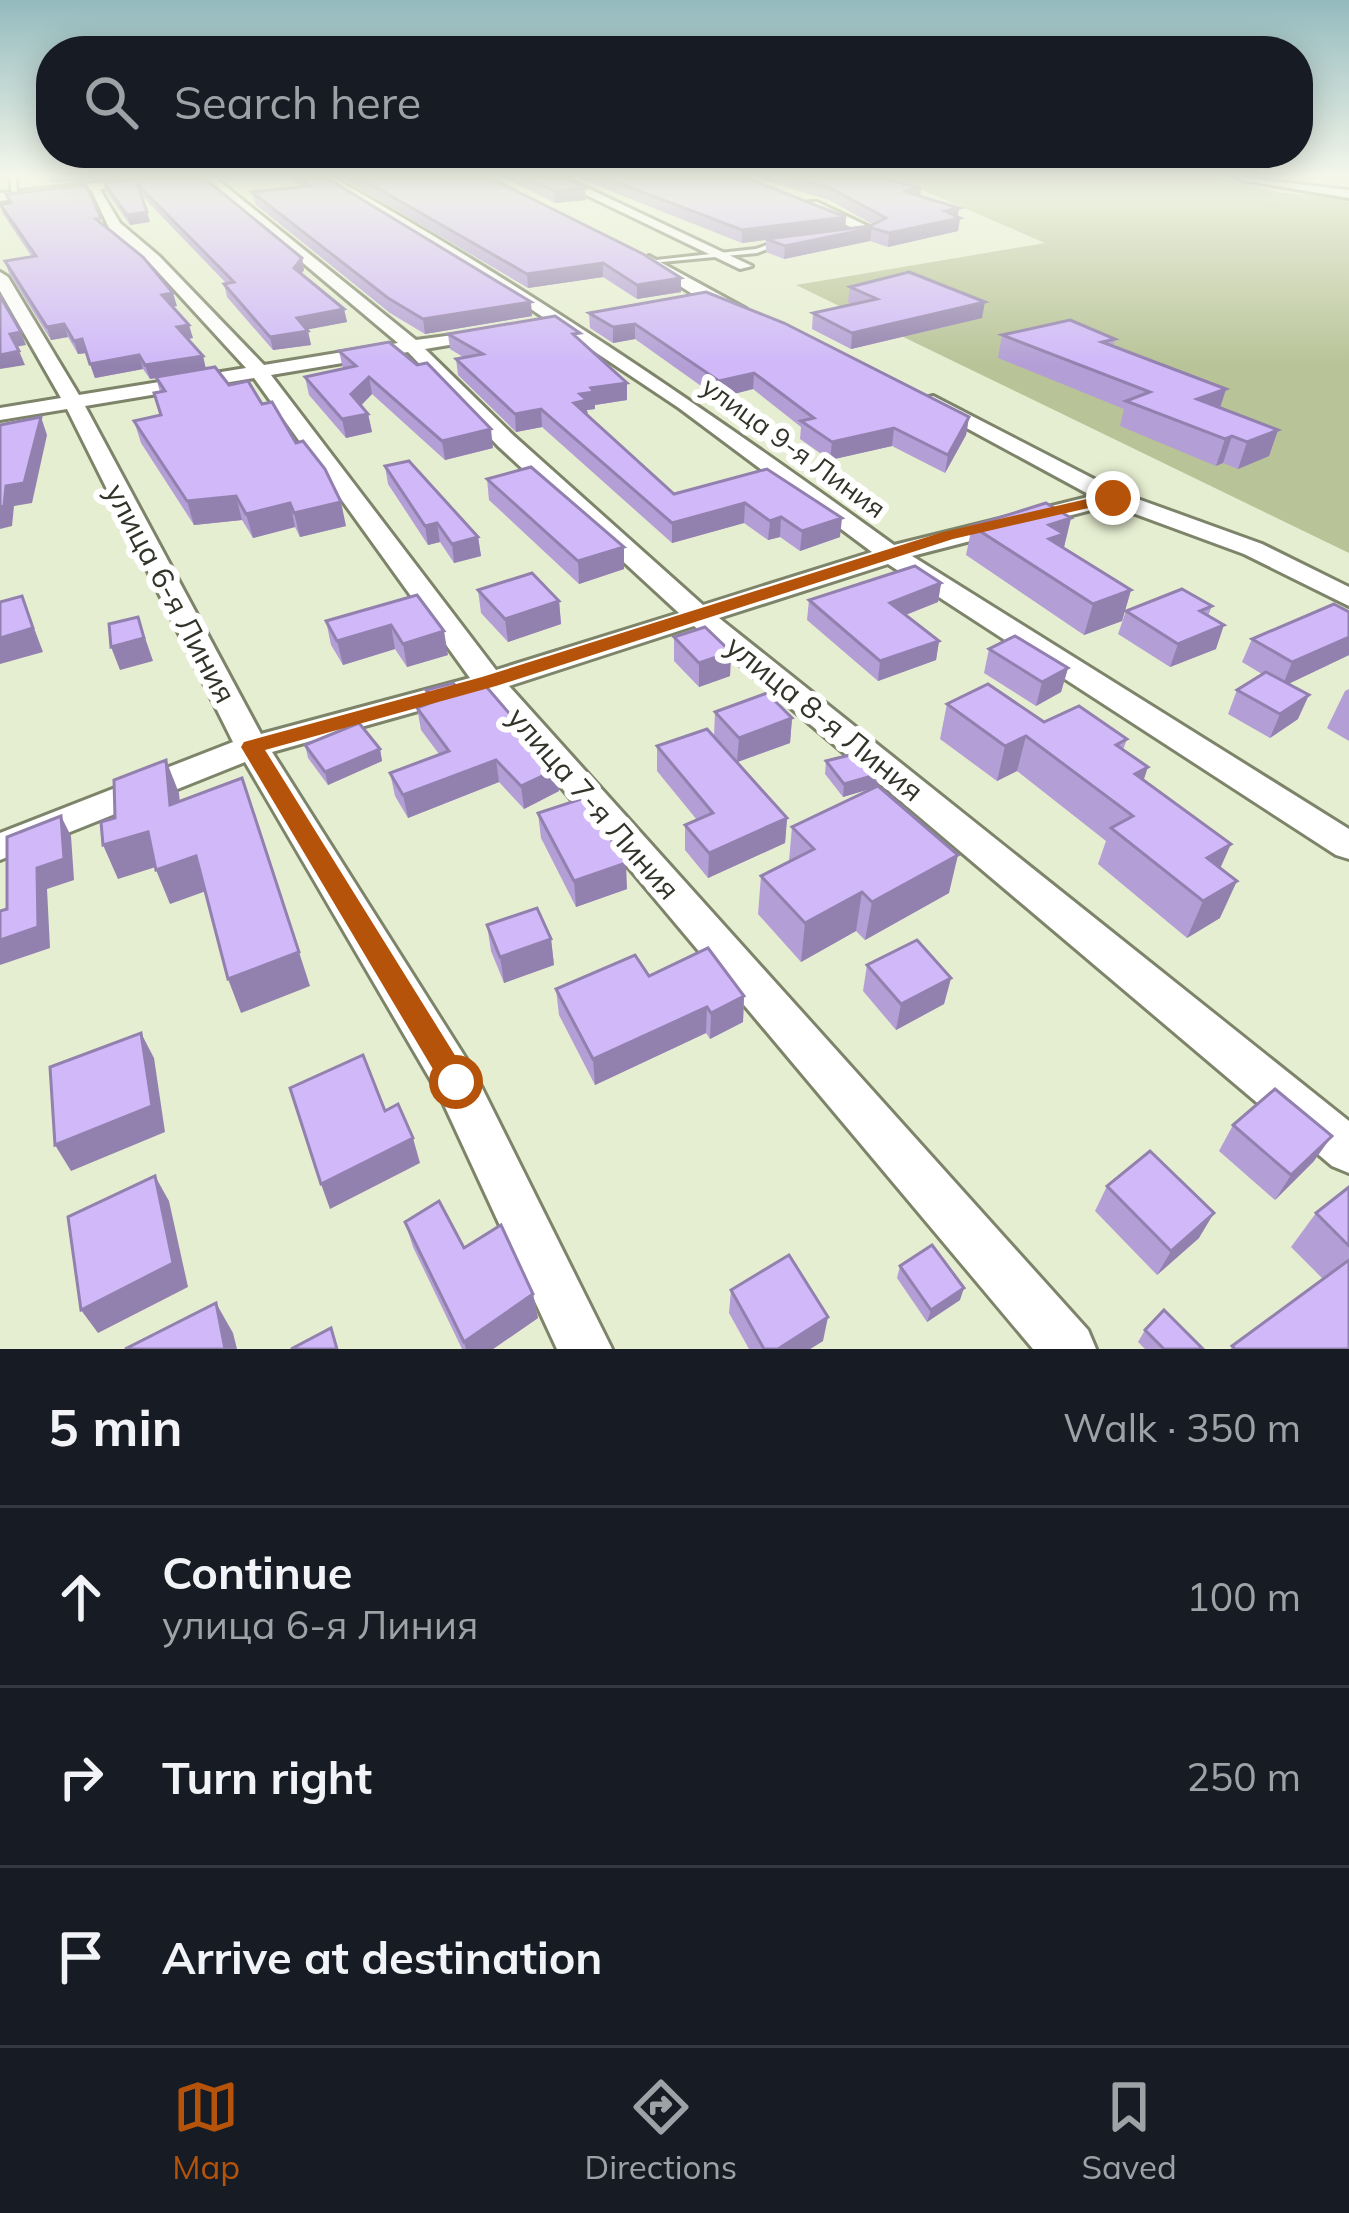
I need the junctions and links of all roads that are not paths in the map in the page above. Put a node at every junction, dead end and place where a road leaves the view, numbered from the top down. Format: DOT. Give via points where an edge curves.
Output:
graph roads {
  1 [pos="132,240"];
  2 [pos="283,240"];
  3 [pos="434,240"];
  4 [pos="689,240"];
  5 [pos="796,240"];
  6 [pos="630,251"];
  7 [pos="719,254"];
  8 [pos="652,261"];
  9 [pos="745,266"];
  10 [pos="0,277"];
  11 [pos="708,297"];
  12 [pos="686,300"];
  13 [pos="750,313"];
  14 [pos="599,315"];
  15 [pos="535,326"];
  16 [pos="412,346"];
  17 [pos="258,370"];
  18 [pos="911,390"];
  19 [pos="73,402"];
  20 [pos="0,415"];
  21 [pos="1113,498"];
  22 [pos="889,553"];
  23 [pos="1349,598"];
  24 [pos="698,615"];
  25 [pos="489,682"];
  26 [pos="252,747"];
  27 [pos="1349,846"];
  28 [pos="0,847"];
  29 [pos="1349,1150"];
  30 [pos="585,1349"];
  31 [pos="1069,1349"];
  1 -- 17 [label="street, улица 7-я Линия"];
  2 -- 16 [label="street, улица 8-я Линия"];
  3 -- 15 [label="street, улица 9-я Линия"];
  4 -- 7 [label="street"];
  5 -- 7 [label="lane"];
  6 -- 8 [label="street"];
  7 -- 8 [label="lane"];
  7 -- 9 [label="street"];
  8 -- 11 [label="street"];
  10 -- 19 [label="street, улица 6-я Линия"];
  11 -- 12 [label="street"];
  11 -- 13 [label="street"];
  14 -- 15 [label="street"];
  15 -- 16 [label="street"];
  15 -- 22 [label="street, улица 9-я Линия" via="686,404"];
  16 -- 17 [label="street"];
  16 -- 24 [label="street, улица 8-я Линия"];
  17 -- 19 [label="street"];
  17 -- 25 [label="street, улица 7-я Линия"];
  18 -- 21 [label="street"];
  19 -- 20 [label="street"];
  19 -- 26 [label="street, улица 6-я Линия"];
  21 -- 22 [label="street"];
  21 -- 23 [label="street" via="1252,549"];
  22 -- 24 [label="street"];
  22 -- 27 [label="street, улица 9-я Линия"];
  24 -- 25 [label="street"];
  24 -- 29 [label="street, улица 8-я Линия"];
  25 -- 26 [label="street"];
  25 -- 31 [label="street, улица 7-я Линия"];
  26 -- 28 [label="street"];
  26 -- 30 [label="street, улица 6-я Линия" via="456,1082"];
}
